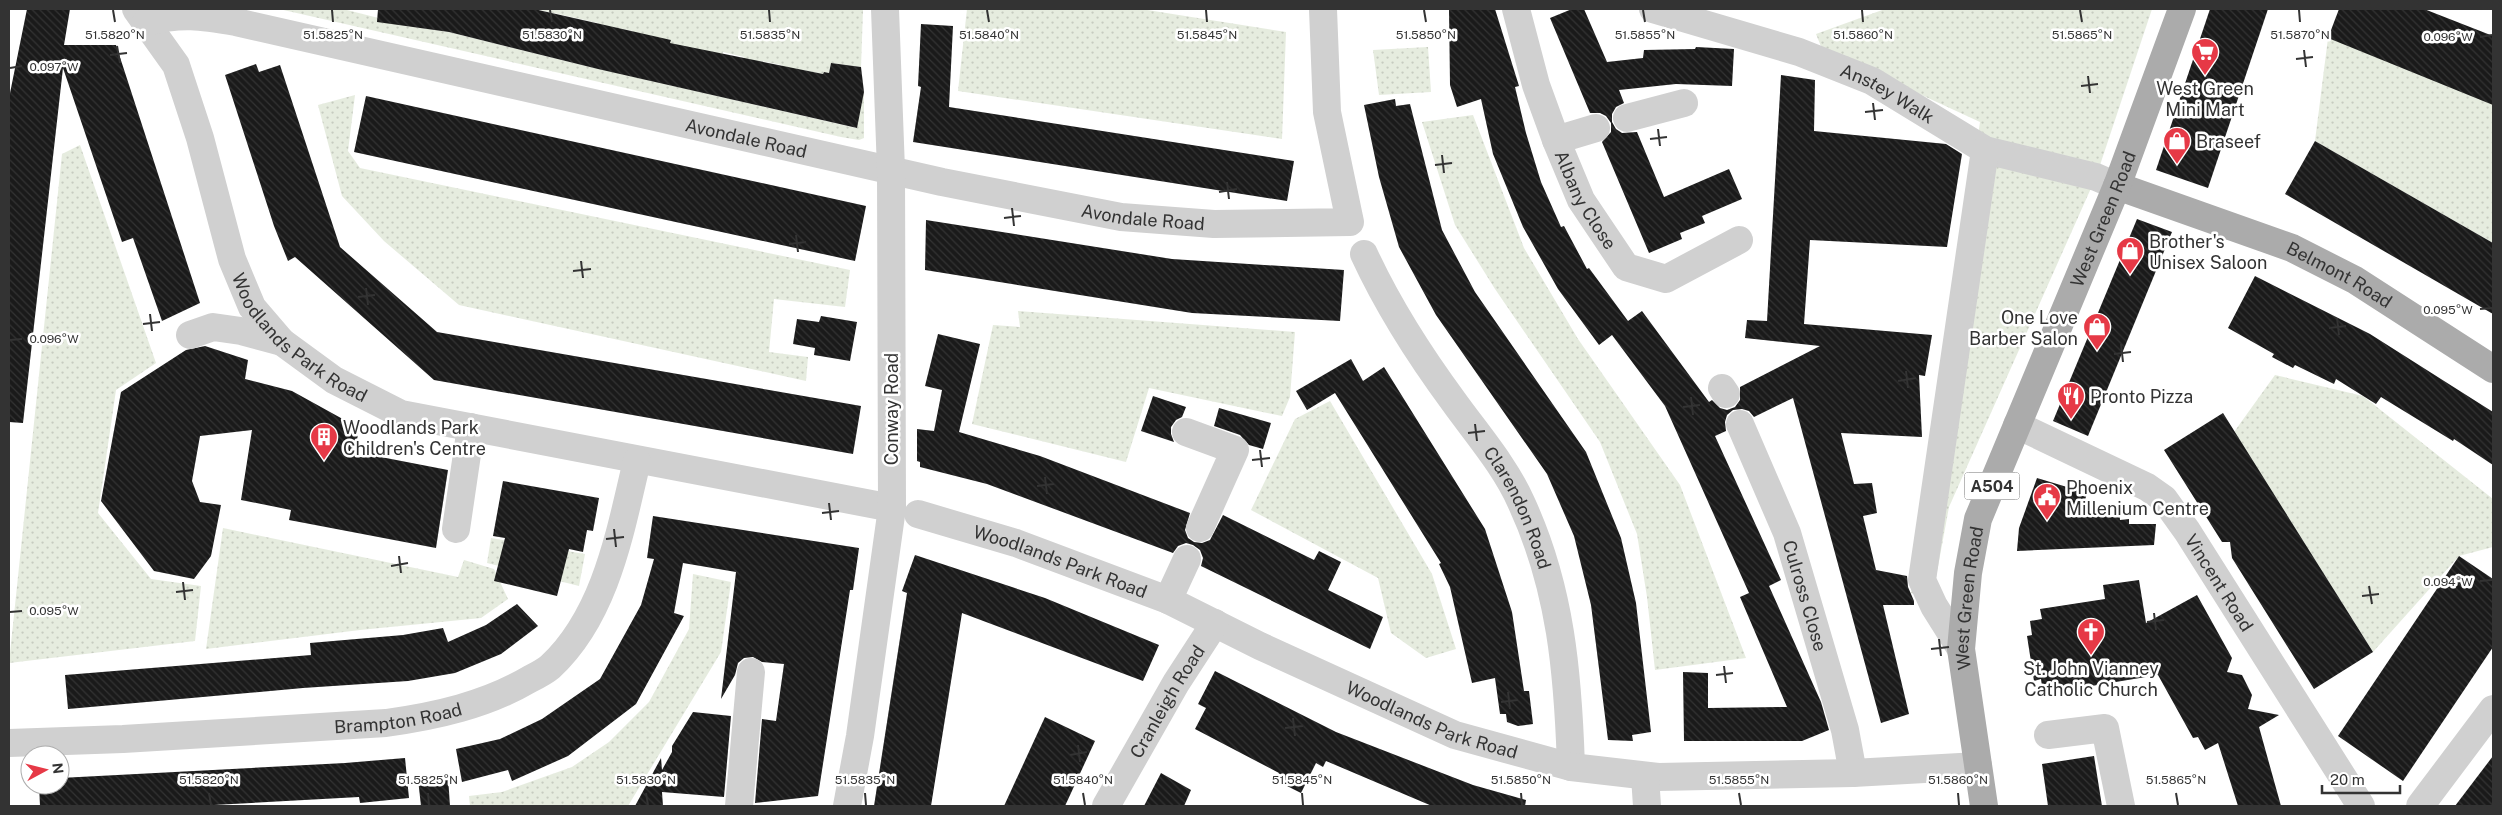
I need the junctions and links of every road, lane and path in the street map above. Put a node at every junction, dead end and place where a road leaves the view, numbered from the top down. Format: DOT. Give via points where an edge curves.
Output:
graph roads {
  1 [pos="885,9"];
  2 [pos="1323,9"];
  3 [pos="1516,9"];
  4 [pos="1653,9"];
  5 [pos="2182,9"];
  6 [pos="141,15"];
  7 [pos="1684,103"];
  8 [pos="1627,118"];
  9 [pos="1596,128"];
  10 [pos="1556,140"];
  11 [pos="1985,150"];
  12 [pos="891,170"];
  13 [pos="2118,186"];
  14 [pos="1739,240"];
  15 [pos="1364,254"];
  16 [pos="190,335"];
  17 [pos="282,342"];
  18 [pos="2493,369"];
  19 [pos="1740,424"];
  20 [pos="2017,425"];
  21 [pos="471,428"];
  22 [pos="1186,432"];
  23 [pos="637,461"];
  24 [pos="892,508"];
  25 [pos="918,514"];
  26 [pos="1200,528"];
  27 [pos="456,529"];
  28 [pos="1187,559"];
  29 [pos="1168,600"];
  30 [pos="1215,623"];
  31 [pos="1962,649"];
  32 [pos="751,672"];
  33 [pos="2493,689"];
  34 [pos="2493,704"];
  35 [pos="2493,709"];
  36 [pos="2048,735"];
  37 [pos="9,743"];
  38 [pos="1978,766"];
  39 [pos="1571,767"];
  40 [pos="1853,773"];
  41 [pos="1645,776"];
  42 [pos="739,806"];
  43 [pos="847,806"];
  44 [pos="1106,806"];
  45 [pos="1647,806"];
  46 [pos="1984,806"];
  47 [pos="2121,806"];
  48 [pos="2361,806"];
  49 [pos="2420,806"];
  1 -- 12 [label="street, Conway Road"];
  2 -- 12 [label="street, Avondale Road" via="1327,112 1350,222 1214,224 1121,217"];
  3 -- 10 [label="street, Albany Close" via="1536,85"];
  4 -- 11 [label="street, Anstey Walk" via="1799,52 1872,81"];
  5 -- 13 [label="main road, West Green Road / A504"];
  6 -- 12 [label="street, Avondale Road" via="191,15 236,22"];
  6 -- 17 [label="street, Woodlands Park Road" via="176,65 200,138 232,259 252,307"];
  7 -- 8 [label="street"];
  9 -- 10 [label="street"];
  10 -- 14 [label="street, Albany Close" via="1581,200 1626,267 1666,279"];
  11 -- 13 [label="street, Anstey Walk" via="2096,177"];
  11 -- 31 [label="street" via="1922,580 1934,606"];
  12 -- 24 [label="street, Conway Road"];
  13 -- 18 [label="main road, Belmont Road" via="2292,248 2355,280"];
  13 -- 20 [label="main road, West Green Road / A504"];
  15 -- 39 [label="street, Clarendon Road" via="1403,327 1521,502 1549,575 1563,642"];
  16 -- 17 [label="street" via="213,327"];
  17 -- 21 [label="street, Woodlands Park Road" via="334,380 401,414"];
  19 -- 40 [label="street, Culross Close" via="1787,533 1845,730"];
  20 -- 31 [label="main road, West Green Road / A504" via="1978,519 1968,573"];
  20 -- 48 [label="street, Vincent Road" via="2148,487 2164,499"];
  21 -- 23 [label="street, Woodlands Park Road"];
  21 -- 27 [label="street"];
  22 -- 26 [label="street" via="1235,450"];
  23 -- 24 [label="street, Woodlands Park Road" via="732,478 742,496 752,497 765,484"];
  23 -- 37 [label="street, Brampton Road" via="620,534 602,586 579,633 549,668 509,692 425,717 386,722"];
  24 -- 43 [label="street, Conway Road"];
  25 -- 29 [label="street, Woodlands Park Road" via="1016,543"];
  28 -- 29 [label="street"];
  29 -- 30 [label="street, Woodlands Park Road"];
  30 -- 39 [label="street, Woodlands Park Road" via="1455,734"];
  30 -- 44 [label="street, Cranleigh Road" via="1176,683"];
  31 -- 38 [label="main road, West Green Road / A504"];
  32 -- 42 [label="street"];
  33 -- 34 [label="street" via="2490,696"];
  35 -- 49 [label="street"];
  36 -- 47 [label="street" via="2105,728"];
  38 -- 40 [label="street, Woodlands Park Road"];
  38 -- 46 [label="main road, West Green Road / A504"];
  39 -- 41 [label="street, Woodlands Park Road"];
  40 -- 41 [label="street, Woodlands Park Road"];
  41 -- 45 [label="street"];
}
